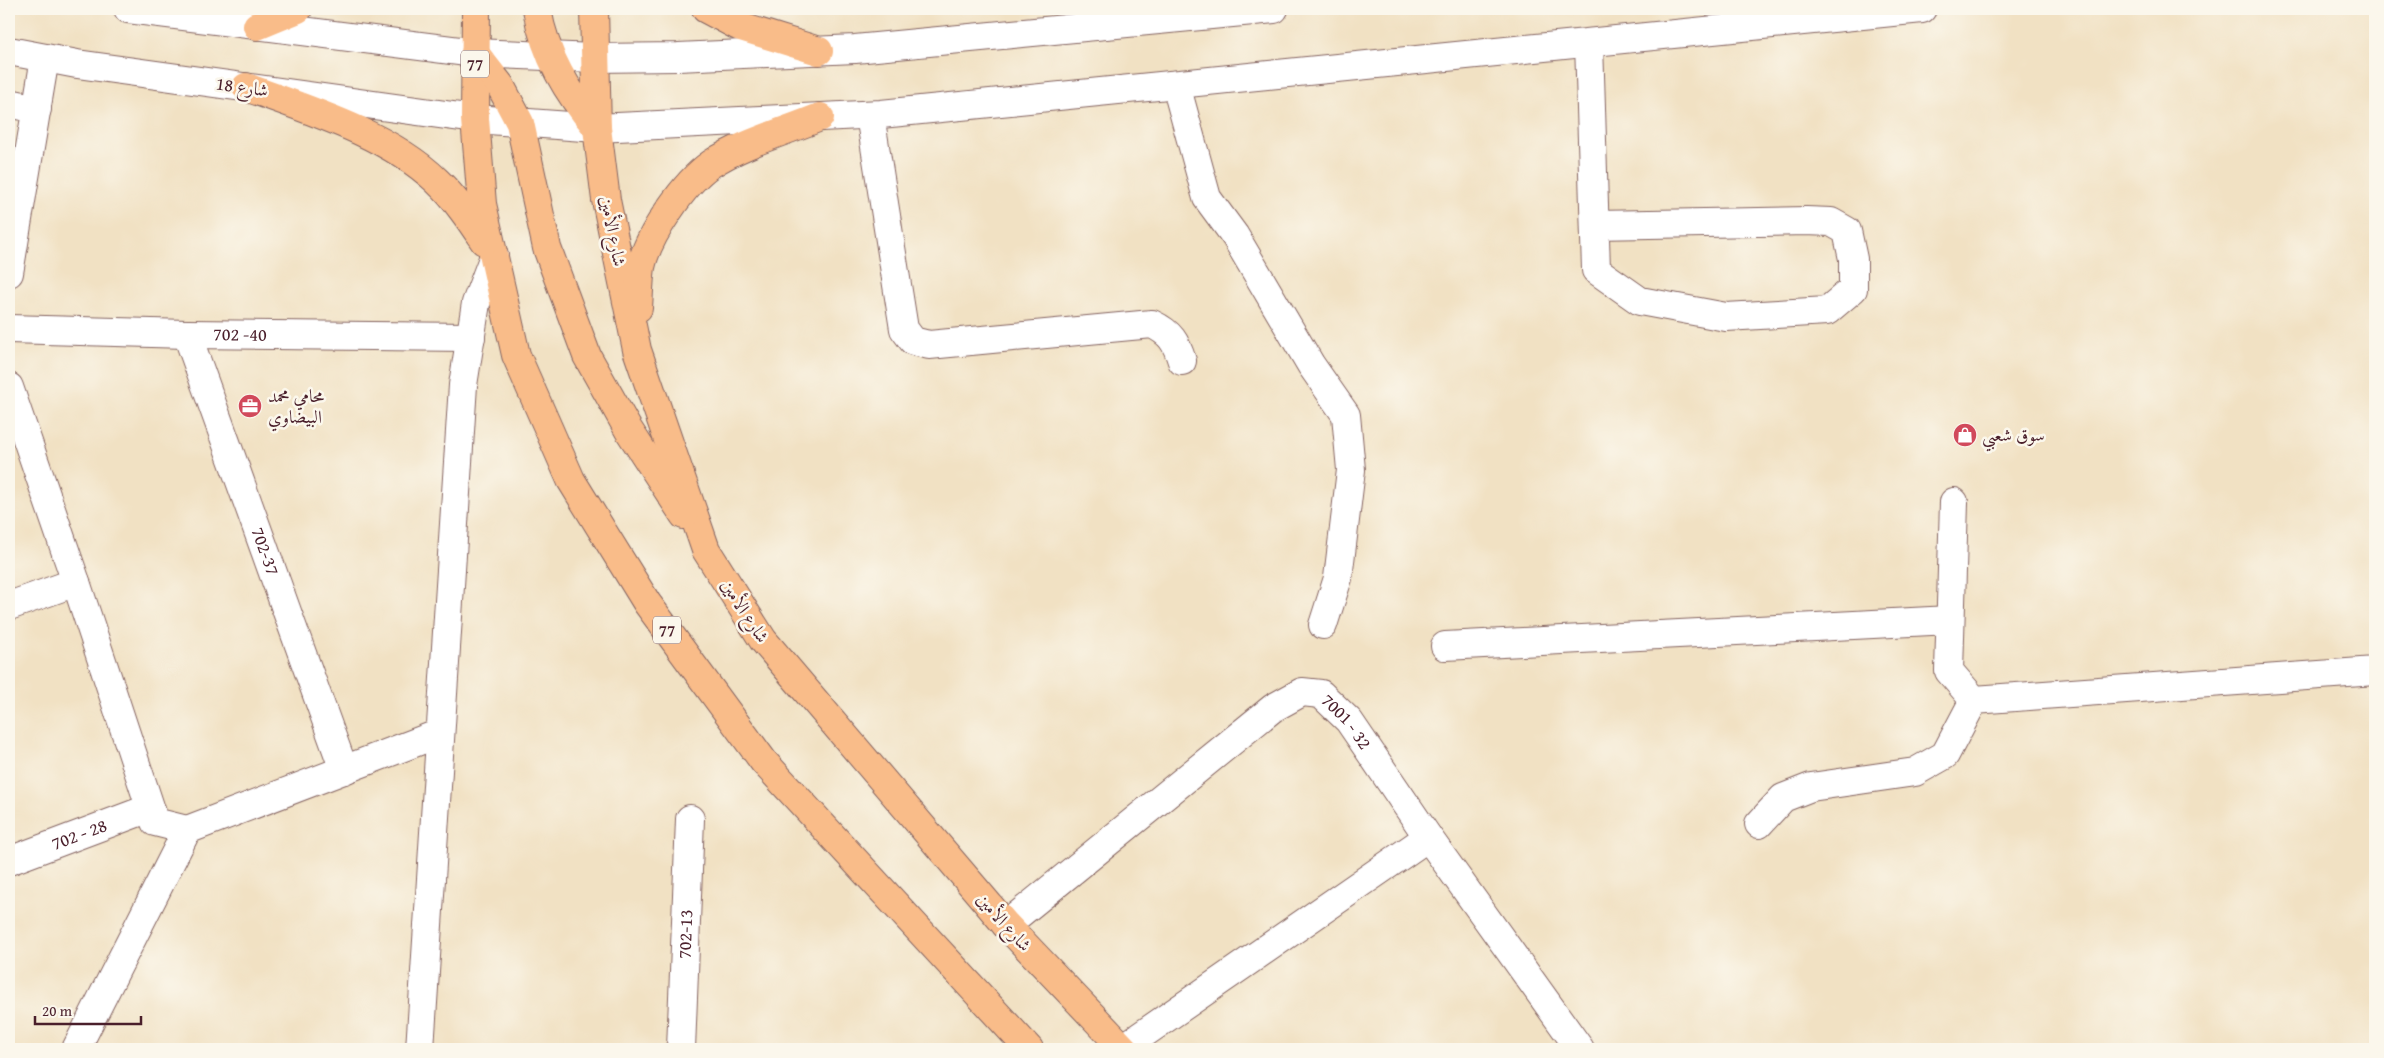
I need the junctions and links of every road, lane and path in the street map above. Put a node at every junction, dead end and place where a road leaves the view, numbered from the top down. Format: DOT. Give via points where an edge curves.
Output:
graph roads {
  1 [pos="128,9"];
  2 [pos="298,9"];
  3 [pos="476,9"];
  4 [pos="537,9"];
  5 [pos="594,9"];
  6 [pos="706,9"];
  7 [pos="1274,9"];
  8 [pos="1922,9"];
  9 [pos="257,26"];
  10 [pos="1589,43"];
  11 [pos="9,51"];
  12 [pos="819,51"];
  13 [pos="475,53"];
  14 [pos="550,56"];
  15 [pos="46,58"];
  16 [pos="594,58"];
  17 [pos="1176,85"];
  18 [pos="246,87"];
  19 [pos="9,103"];
  20 [pos="37,109"];
  21 [pos="870,115"];
  22 [pos="820,117"];
  23 [pos="475,119"];
  24 [pos="520,123"];
  25 [pos="597,128"];
  26 [pos="1595,225"];
  27 [pos="494,256"];
  28 [pos="9,274"];
  29 [pos="9,329"];
  30 [pos="187,334"];
  31 [pos="471,337"];
  32 [pos="637,350"];
  33 [pos="1182,361"];
  34 [pos="9,387"];
  35 [pos="1954,502"];
  36 [pos="706,550"];
  37 [pos="76,582"];
  38 [pos="9,606"];
  39 [pos="1950,620"];
  40 [pos="1323,625"];
  41 [pos="1445,646"];
  42 [pos="2375,671"];
  43 [pos="1974,700"];
  44 [pos="440,733"];
  45 [pos="344,770"];
  46 [pos="150,808"];
  47 [pos="690,819"];
  48 [pos="1759,824"];
  49 [pos="188,830"];
  50 [pos="1428,837"];
  51 [pos="9,861"];
  52 [pos="1006,925"];
  53 [pos="76,1049"];
  54 [pos="420,1049"];
  55 [pos="681,1049"];
  56 [pos="1029,1049"];
  57 [pos="1123,1049"];
  58 [pos="1580,1049"];
  1 -- 9 [label="street"];
  2 -- 9 [label="main road"];
  3 -- 13 [label="main road, 77"];
  4 -- 14 [label="main road"];
  5 -- 16 [label="main road, شارع الأمين"];
  6 -- 12 [label="main road" via="738,26"];
  7 -- 12 [label="street"];
  8 -- 10 [label="street, شارع 18"];
  9 -- 13 [label="street"];
  10 -- 17 [label="street, شارع 18"];
  10 -- 26 [label="street"];
  11 -- 15 [label="street, شارع 18"];
  12 -- 16 [label="street"];
  13 -- 14 [label="street"];
  13 -- 23 [label="main road, 77"];
  13 -- 24 [label="main road" via="500,85"];
  14 -- 16 [label="street"];
  14 -- 25 [label="main road" via="574,101"];
  15 -- 18 [label="street, شارع 18"];
  15 -- 20 [label="street"];
  16 -- 25 [label="main road, شارع الأمين"];
  17 -- 21 [label="street, شارع 18"];
  17 -- 40 [label="street" via="1207,198 1236,236 1311,365 1346,415 1351,470 1338,578"];
  18 -- 23 [label="street, شارع 18"];
  18 -- 27 [label="main road" via="321,115 376,140 410,160 437,181 466,214"];
  19 -- 20 [label="street"];
  20 -- 28 [label="street"];
  21 -- 22 [label="street, شارع 18"];
  21 -- 33 [label="street" via="904,329 913,341 930,345 1152,324 1166,331 1178,347"];
  22 -- 25 [label="street, شارع 18"];
  22 -- 32 [label="main road" via="742,148 711,165 687,188 651,239 642,265"];
  23 -- 24 [label="street, شارع 18"];
  23 -- 27 [label="main road, 77" via="482,204"];
  24 -- 25 [label="street, شارع 18"];
  24 -- 36 [label="main road" via="547,248 586,356 628,429"];
  25 -- 32 [label="main road, شارع الأمين" via="606,200"];
  26 -- 26 [label="street" via="1596,270 1640,301 1726,317 1827,311 1853,290 1854,259 1847,231 1831,222"];
  27 -- 31 [label="street" via="476,303"];
  27 -- 56 [label="main road, 77" via="516,355 571,480 647,604 764,762"];
  29 -- 30 [label="street, 702 -40"];
  30 -- 31 [label="street, 702 -40"];
  30 -- 45 [label="street, 702-37"];
  31 -- 44 [label="street" via="463,385"];
  32 -- 36 [label="main road, شارع الأمين"];
  34 -- 37 [label="street"];
  35 -- 39 [label="street"];
  36 -- 52 [label="main road, شارع الأمين" via="763,640"];
  37 -- 38 [label="street"];
  37 -- 46 [label="street"];
  39 -- 41 [label="street"];
  39 -- 43 [label="street" via="1949,671"];
  42 -- 43 [label="street"];
  43 -- 48 [label="street" via="1944,755 1915,772 1811,787 1783,798"];
  44 -- 45 [label="street"];
  44 -- 54 [label="street"];
  45 -- 49 [label="street"];
  46 -- 49 [label="street" via="155,822"];
  46 -- 51 [label="street, 702 - 28"];
  47 -- 55 [label="street, 702-13"];
  49 -- 53 [label="street"];
  50 -- 52 [label="street, 7001 - 32" via="1349,721 1321,694 1302,692 1273,708"];
  50 -- 57 [label="street"];
  50 -- 58 [label="street, 7001 - 32"];
  52 -- 57 [label="main road, شارع الأمين"];
}
